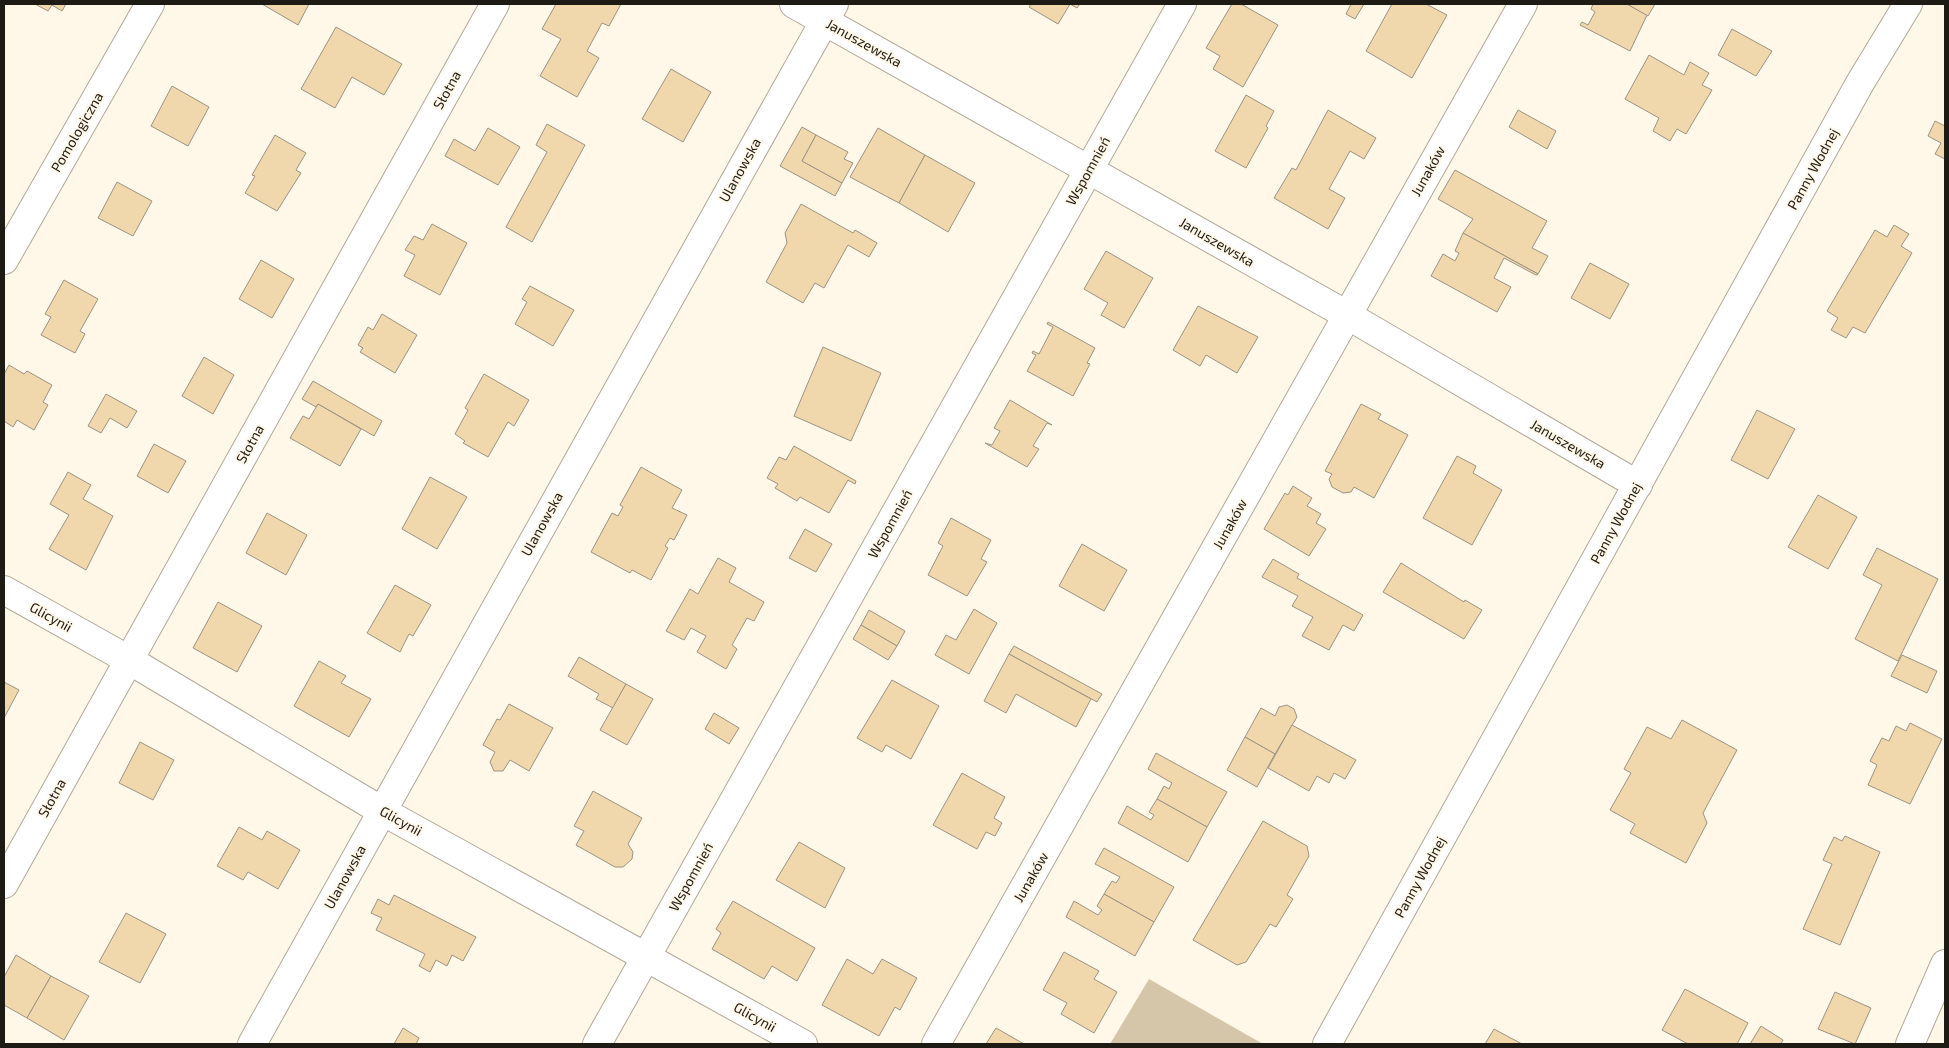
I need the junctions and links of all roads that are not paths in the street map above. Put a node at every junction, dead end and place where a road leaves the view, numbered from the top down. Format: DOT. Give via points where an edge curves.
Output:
graph roads {
  1 [pos="150,4"];
  2 [pos="495,4"];
  3 [pos="794,4"];
  4 [pos="1182,4"];
  5 [pos="1523,4"];
  6 [pos="1908,4"];
  7 [pos="829,12"];
  8 [pos="1090,169"];
  9 [pos="4,260"];
  10 [pos="1347,315"];
  11 [pos="1638,485"];
  12 [pos="4,590"];
  13 [pos="129,660"];
  14 [pos="382,811"];
  15 [pos="4,884"];
  16 [pos="647,956"];
  17 [pos="1945,964"];
  18 [pos="252,1044"];
  19 [pos="597,1044"];
  20 [pos="803,1044"];
  21 [pos="936,1044"];
  22 [pos="1327,1044"];
  23 [pos="1910,1044"];
  1 -- 9 [label="street, Pomologiczna"];
  2 -- 13 [label="street, Słotna"];
  3 -- 7 [label="street, Januszewska"];
  4 -- 8 [label="street, Wspomnień"];
  5 -- 10 [label="street, Junaków"];
  6 -- 11 [label="street, Panny Wodnej" via="1860,83"];
  7 -- 8 [label="street, Januszewska"];
  7 -- 14 [label="street, Ulanowska"];
  8 -- 10 [label="street, Januszewska"];
  8 -- 16 [label="street, Wspomnień"];
  10 -- 11 [label="street, Januszewska"];
  10 -- 21 [label="street, Junaków"];
  11 -- 22 [label="street, Panny Wodnej"];
  12 -- 13 [label="street, Glicynii"];
  13 -- 14 [label="street, Glicynii"];
  13 -- 15 [label="street, Słotna"];
  14 -- 16 [label="street, Glicynii"];
  14 -- 18 [label="street, Ulanowska"];
  16 -- 19 [label="street, Wspomnień"];
  16 -- 20 [label="street, Glicynii"];
  17 -- 23 [label="street"];
}
